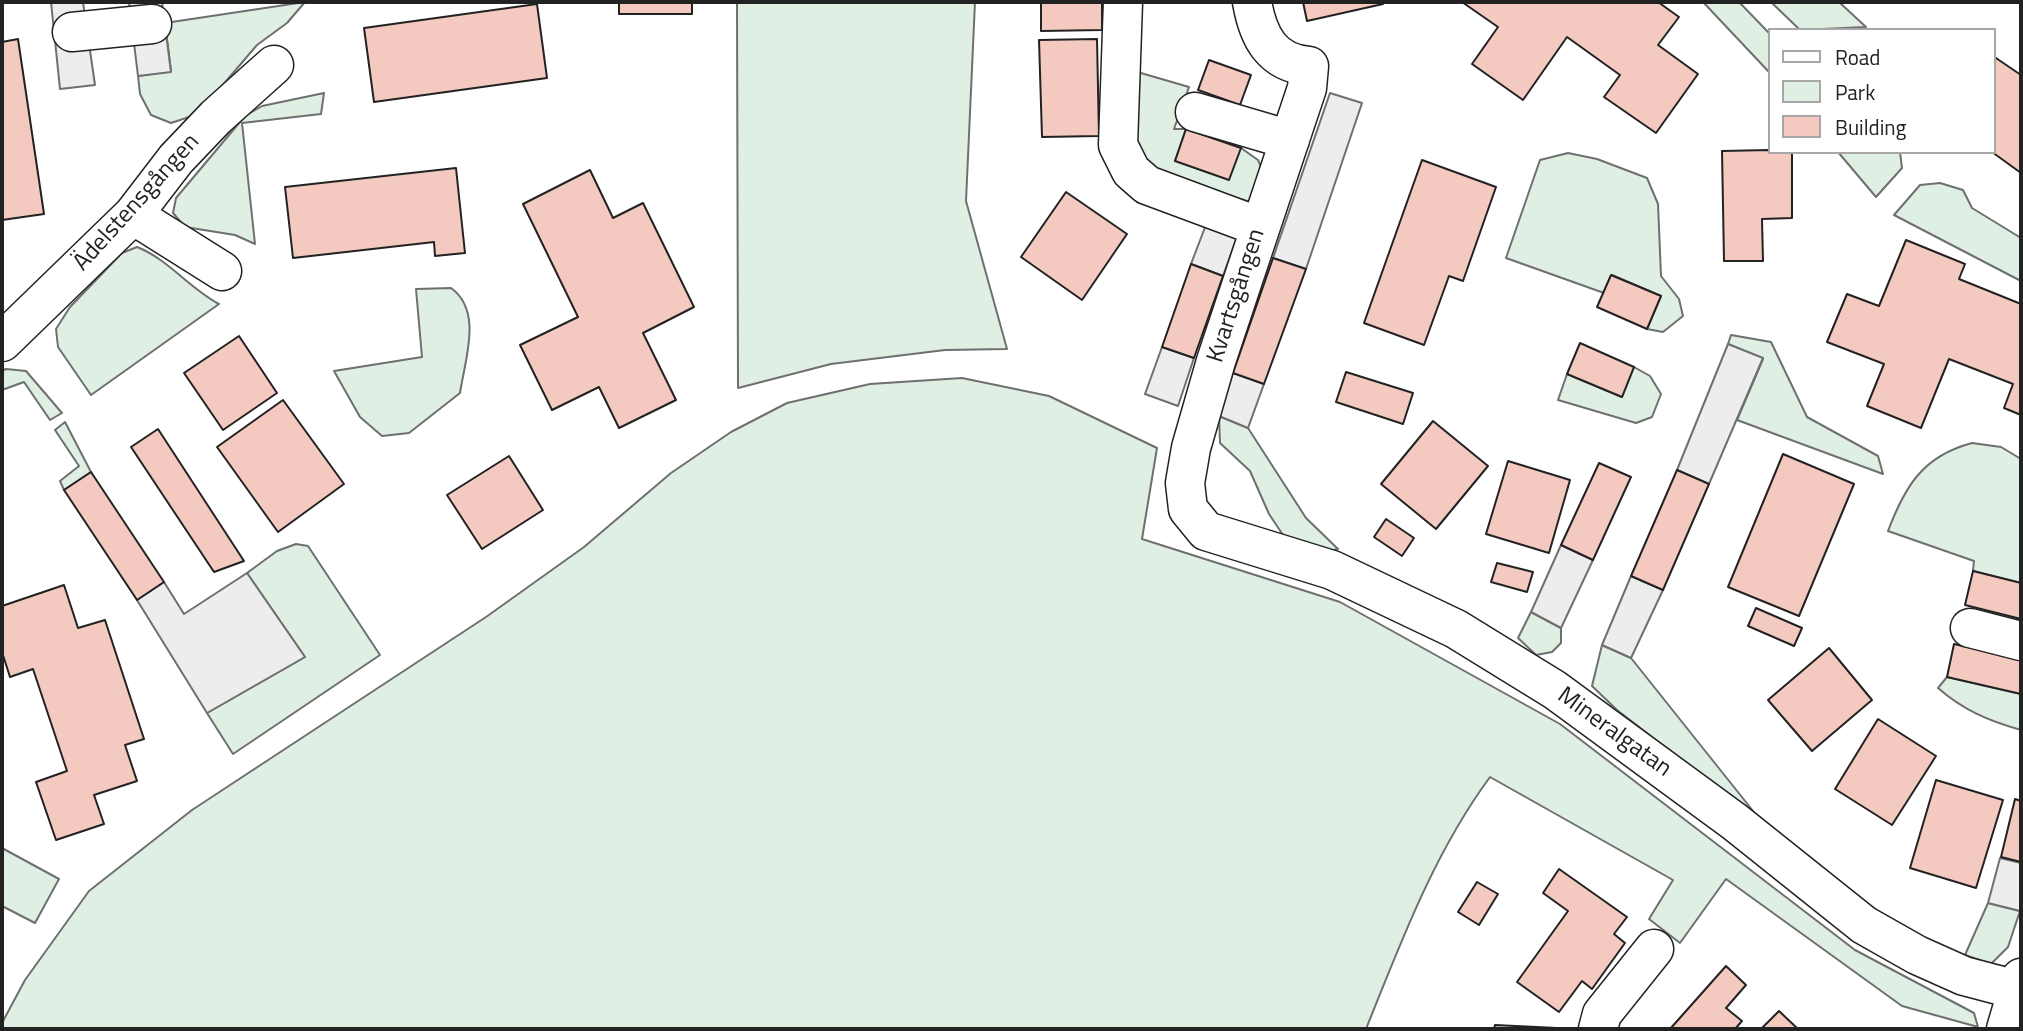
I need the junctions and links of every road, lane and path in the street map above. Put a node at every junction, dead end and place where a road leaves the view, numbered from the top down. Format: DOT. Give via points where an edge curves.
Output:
graph roads {
  1 [pos="1123,2"];
  2 [pos="1252,2"];
  3 [pos="152,24"];
  4 [pos="72,32"];
  5 [pos="274,65"];
  6 [pos="1195,111"];
  7 [pos="1290,140"];
  8 [pos="133,215"];
  9 [pos="1260,228"];
  10 [pos="222,271"];
  11 [pos="2,342"];
  12 [pos="1188,509"];
  13 [pos="1970,628"];
  14 [pos="2021,641"];
  15 [pos="1654,949"];
  16 [pos="2020,987"];
  17 [pos="1598,1029"];
  18 [pos="2006,1029"];
  1 -- 9 [label="street" via="1118,145 1126,163 1147,185"];
  2 -- 7 [label="street, Kvartsgången" via="1272,53 1309,66 1307,88"];
  3 -- 4 [label="street"];
  5 -- 8 [label="street, Ädelstensgången" via="176,159"];
  6 -- 7 [label="street"];
  7 -- 9 [label="street, Kvartsgången"];
  8 -- 10 [label="street"];
  8 -- 11 [label="street, Ädelstensgången"];
  9 -- 12 [label="street, Kvartsgången" via="1191,448 1185,483"];
  12 -- 16 [label="street, Mineralgatan" via="1206,531 1332,570 1456,629 1555,690 1735,822 1864,925 1964,976"];
  13 -- 14 [label="street"];
  15 -- 17 [label="street" via="1602,1014"];
  16 -- 18 [label="street"];
}
